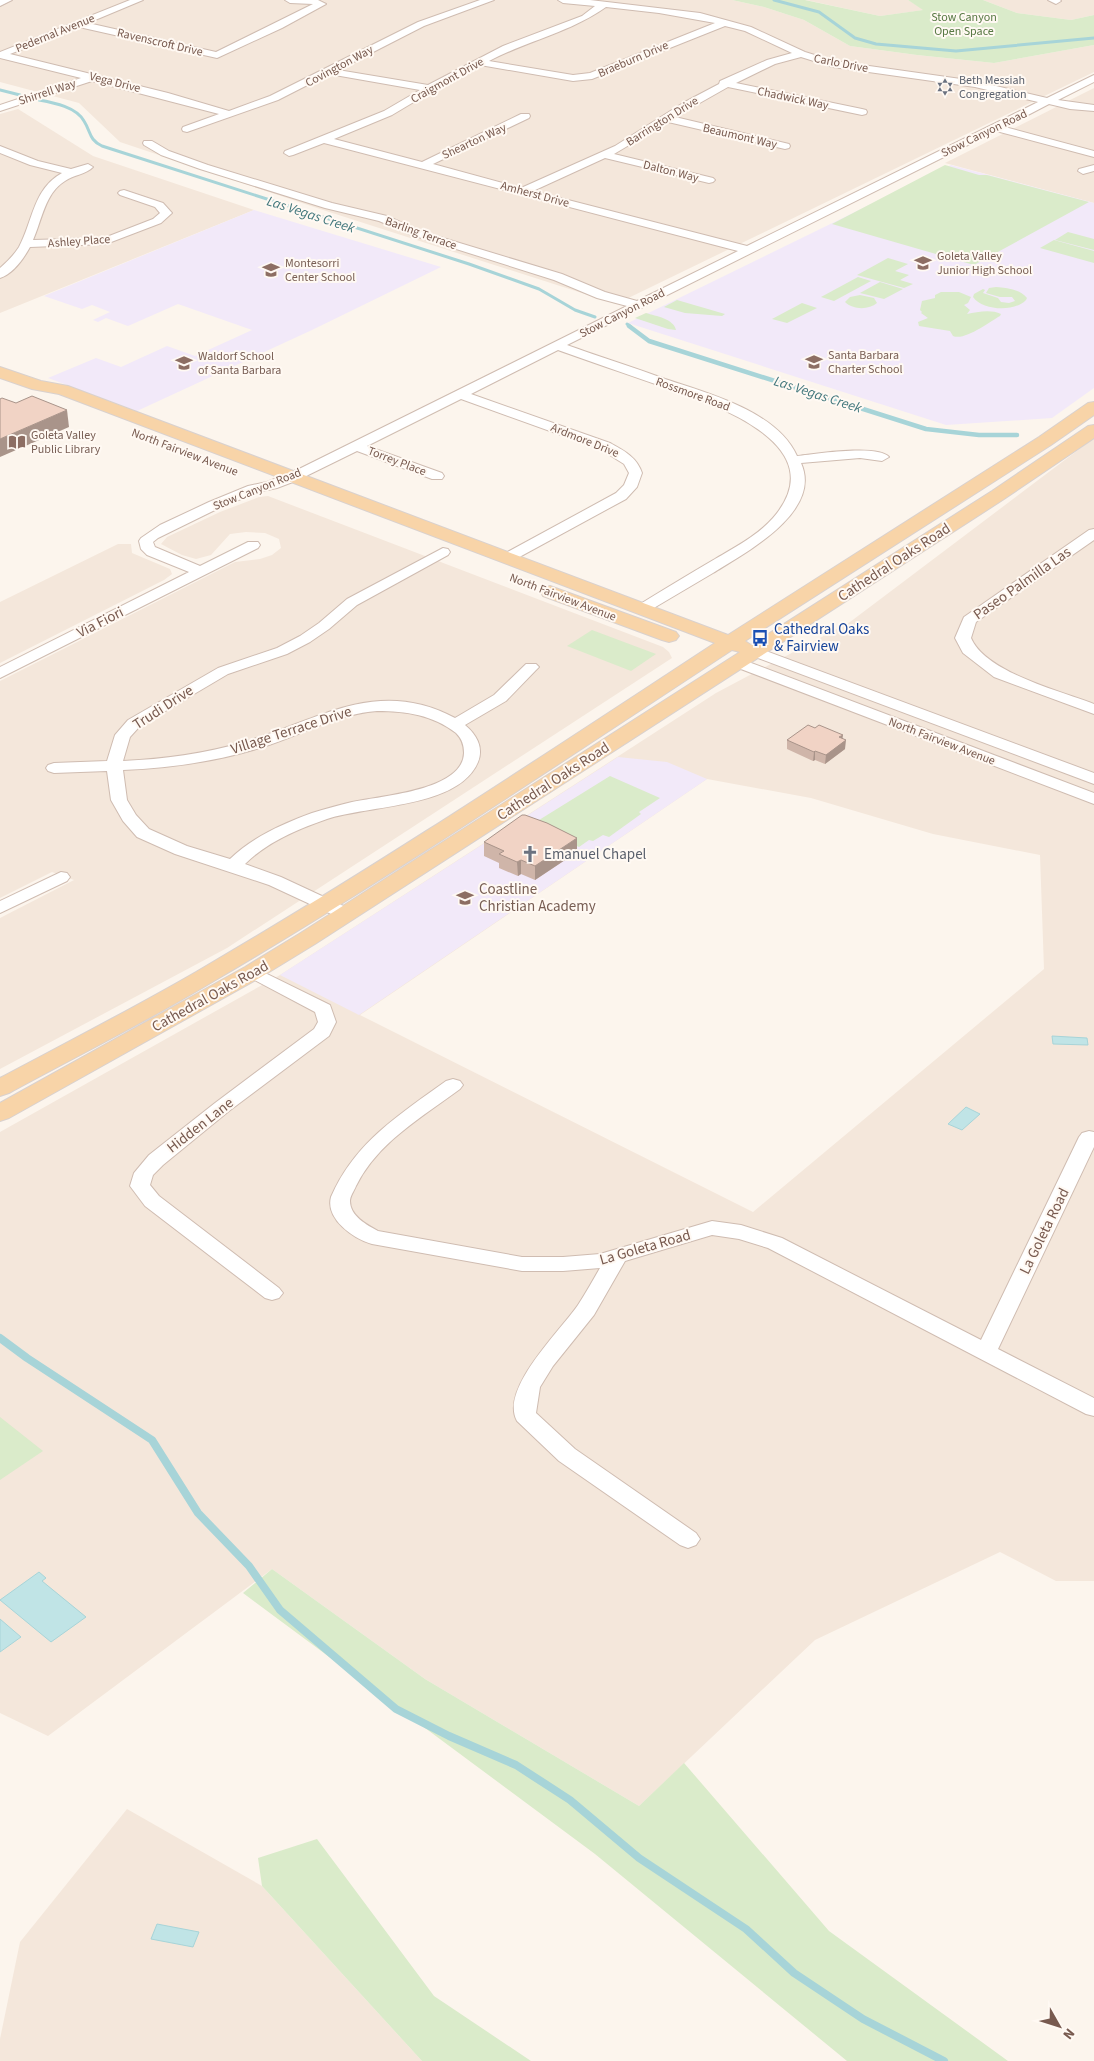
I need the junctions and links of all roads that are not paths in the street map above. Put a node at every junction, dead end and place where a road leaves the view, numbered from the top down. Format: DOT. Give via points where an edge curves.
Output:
graph roads {
  1 [pos="7,0"];
  2 [pos="138,0"];
  3 [pos="290,0"];
  4 [pos="489,0"];
  5 [pos="563,0"];
  6 [pos="0,3"];
  7 [pos="603,5"];
  8 [pos="726,22"];
  9 [pos="78,24"];
  10 [pos="801,54"];
  11 [pos="0,55"];
  12 [pos="480,62"];
  13 [pos="329,70"];
  14 [pos="94,77"];
  15 [pos="1094,78"];
  16 [pos="724,83"];
  17 [pos="429,88"];
  18 [pos="1050,101"];
  19 [pos="0,108"];
  20 [pos="1094,108"];
  21 [pos="862,112"];
  22 [pos="229,114"];
  23 [pos="525,116"];
  24 [pos="666,118"];
  25 [pos="994,127"];
  26 [pos="187,129"];
  27 [pos="322,140"];
  28 [pos="148,143"];
  29 [pos="785,146"];
  30 [pos="0,149"];
  31 [pos="289,153"];
  32 [pos="604,154"];
  33 [pos="1094,154"];
  34 [pos="423,164"];
  35 [pos="88,167"];
  36 [pos="70,172"];
  37 [pos="709,180"];
  38 [pos="523,191"];
  39 [pos="124,193"];
  40 [pos="27,244"];
  41 [pos="747,250"];
  42 [pos="5,265"];
  43 [pos="0,274"];
  44 [pos="638,305"];
  45 [pos="557,346"];
  46 [pos="0,372"];
  47 [pos="38,386"];
  48 [pos="460,394"];
  49 [pos="1094,407"];
  50 [pos="1094,430"];
  51 [pos="356,446"];
  52 [pos="882,458"];
  53 [pos="794,460"];
  54 [pos="437,476"];
  55 [pos="291,477"];
  56 [pos="272,485"];
  57 [pos="1094,532"];
  58 [pos="253,545"];
  59 [pos="443,552"];
  60 [pos="507,558"];
  61 [pos="200,571"];
  62 [pos="642,609"];
  63 [pos="731,643"];
  64 [pos="755,652"];
  65 [pos="714,654"];
  66 [pos="738,663"];
  67 [pos="531,667"];
  68 [pos="0,673"];
  69 [pos="1094,709"];
  70 [pos="456,724"];
  71 [pos="114,766"];
  72 [pos="54,768"];
  73 [pos="1094,779"];
  74 [pos="1094,799"];
  75 [pos="233,866"];
  76 [pos="61,877"];
  77 [pos="325,903"];
  78 [pos="0,908"];
  79 [pos="346,914"];
  80 [pos="253,972"];
  81 [pos="453,1085"];
  82 [pos="0,1088"];
  83 [pos="0,1113"];
  84 [pos="1090,1137"];
  85 [pos="618,1255"];
  86 [pos="272,1293"];
  87 [pos="986,1352"];
  88 [pos="1094,1408"];
  89 [pos="688,1540"];
  1 -- 6 [label="street"];
  2 -- 9 [label="street, Pedernal Avenue"];
  3 -- 9 [label="street, Ravenscroft Drive" via="325,4 217,55"];
  4 -- 13 [label="street, Covington Way" via="421,24"];
  5 -- 7 [label="street, Carlo Drive"];
  7 -- 8 [label="street, Carlo Drive" via="681,13"];
  7 -- 12 [label="street, Craigmont Drive" via="585,18 526,40"];
  8 -- 10 [label="street, Carlo Drive"];
  8 -- 12 [label="street, Braeburn Drive" via="639,55 590,79"];
  9 -- 11 [label="street, Pedernal Avenue"];
  10 -- 16 [label="street, Barrington Drive" via="770,62"];
  10 -- 18 [label="street, Carlo Drive" via="833,64 975,84"];
  11 -- 14 [label="street, Vega Drive"];
  12 -- 17 [label="street, Craigmont Drive"];
  13 -- 17 [label="street"];
  13 -- 22 [label="street, Covington Way" via="274,98"];
  14 -- 19 [label="street, Shirrell Way"];
  14 -- 22 [label="street, Vega Drive"];
  15 -- 18 [label="street, Stow Canyon Road"];
  16 -- 21 [label="street, Chadwick Way"];
  16 -- 24 [label="street, Barrington Drive"];
  17 -- 27 [label="street, Craigmont Drive" via="388,113"];
  18 -- 20 [label="street, Carlo Drive"];
  18 -- 25 [label="street, Stow Canyon Road"];
  22 -- 26 [label="street, Covington Way"];
  23 -- 34 [label="street, Shearton Way"];
  24 -- 29 [label="street, Beaumont Way"];
  24 -- 32 [label="street, Barrington Drive"];
  25 -- 33 [label="street"];
  25 -- 41 [label="street, Stow Canyon Road"];
  27 -- 31 [label="street, Craigmont Drive"];
  27 -- 34 [label="street, Amherst Drive"];
  28 -- 44 [label="street, Barling Terrace" via="204,167 329,206 383,218 416,233"];
  30 -- 36 [label="street" via="34,163"];
  32 -- 37 [label="street, Dalton Way"];
  32 -- 38 [label="street, Barrington Drive"];
  34 -- 38 [label="street, Amherst Drive"];
  35 -- 36 [label="street"];
  36 -- 40 [label="street" via="45,192"];
  38 -- 41 [label="street, Amherst Drive"];
  39 -- 40 [label="street, Ashley Place" via="159,205 166,213 157,221 106,241"];
  40 -- 42 [label="street"];
  41 -- 44 [label="street, Stow Canyon Road"];
  42 -- 43 [label="street"];
  44 -- 45 [label="street, Stow Canyon Road"];
  45 -- 48 [label="street, Stow Canyon Road"];
  45 -- 53 [label="street, Rossmore Road" via="730,406 775,434"];
  46 -- 47 [label="main road, North Fairview Avenue"];
  47 -- 55 [label="main road, North Fairview Avenue" via="62,389"];
  47 -- 56 [label="main road, North Fairview Avenue" via="44,396"];
  48 -- 51 [label="street, Stow Canyon Road"];
  48 -- 60 [label="street, Ardmore Drive" via="605,446 621,454 636,471 637,479 621,496"];
  49 -- 63 [label="main road, Cathedral Oaks Road"];
  50 -- 64 [label="main road, Cathedral Oaks Road"];
  51 -- 54 [label="street, Torrey Place"];
  51 -- 55 [label="street, Stow Canyon Road"];
  52 -- 53 [label="street" via="860,454"];
  53 -- 62 [label="street, Rossmore Road" via="798,484 788,509 778,521 748,545"];
  55 -- 56 [label="street, Stow Canyon Road"];
  55 -- 60 [label="main road, North Fairview Avenue"];
  56 -- 59 [label="main road, North Fairview Avenue"];
  56 -- 61 [label="street, Stow Canyon Road" via="253,489 202,511 146,541 152,552"];
  57 -- 69 [label="street, Paseo Palmilla Las" via="969,620 963,638 968,650 998,674"];
  58 -- 61 [label="street, Via Fiori"];
  59 -- 65 [label="main road, North Fairview Avenue"];
  59 -- 71 [label="street, Trudi Drive" via="352,602 305,639 282,651 223,671 134,723 123,735"];
  60 -- 62 [label="main road, North Fairview Avenue"];
  61 -- 68 [label="street, Via Fiori"];
  62 -- 63 [label="main road, North Fairview Avenue"];
  63 -- 64 [label="main road, North Fairview Avenue"];
  63 -- 65 [label="main road, Cathedral Oaks Road"];
  64 -- 66 [label="main road, Cathedral Oaks Road"];
  64 -- 73 [label="street, North Fairview Avenue"];
  65 -- 66 [label="main road, North Fairview Avenue"];
  65 -- 77 [label="main road, Cathedral Oaks Road"];
  66 -- 74 [label="street, North Fairview Avenue"];
  66 -- 79 [label="main road, Cathedral Oaks Road"];
  67 -- 70 [label="street" via="500,698"];
  70 -- 71 [label="street, Village Terrace Drive" via="417,710 376,706 340,713 231,751 171,762"];
  70 -- 75 [label="street, Village Terrace Drive" via="467,735 473,749 472,762 452,782 417,796 316,818 255,846"];
  71 -- 72 [label="street, Village Terrace Drive"];
  71 -- 75 [label="street, Trudi Drive" via="119,800 129,817 144,832 181,850"];
  75 -- 77 [label="street, Trudi Drive"];
  76 -- 78 [label="street"];
  77 -- 79 [label="street, Trudi Drive"];
  77 -- 82 [label="main road, Cathedral Oaks Road" via="230,962"];
  79 -- 80 [label="main road, Cathedral Oaks Road"];
  80 -- 83 [label="main road, Cathedral Oaks Road"];
  80 -- 86 [label="street, Hidden Lane" via="324,1009 327,1022 322,1032 156,1160 144,1173 140,1186 152,1200"];
  81 -- 85 [label="street, La Goleta Road" via="385,1136 348,1179 340,1200 345,1215 356,1227 372,1237 522,1264 601,1261"];
  84 -- 87 [label="street, La Goleta Road"];
  85 -- 87 [label="street, La Goleta Road" via="712,1228 741,1232 775,1243"];
  85 -- 89 [label="street" via="586,1310 545,1361 529,1387 525,1415 567,1455"];
  87 -- 88 [label="street, La Goleta Road"];
}
